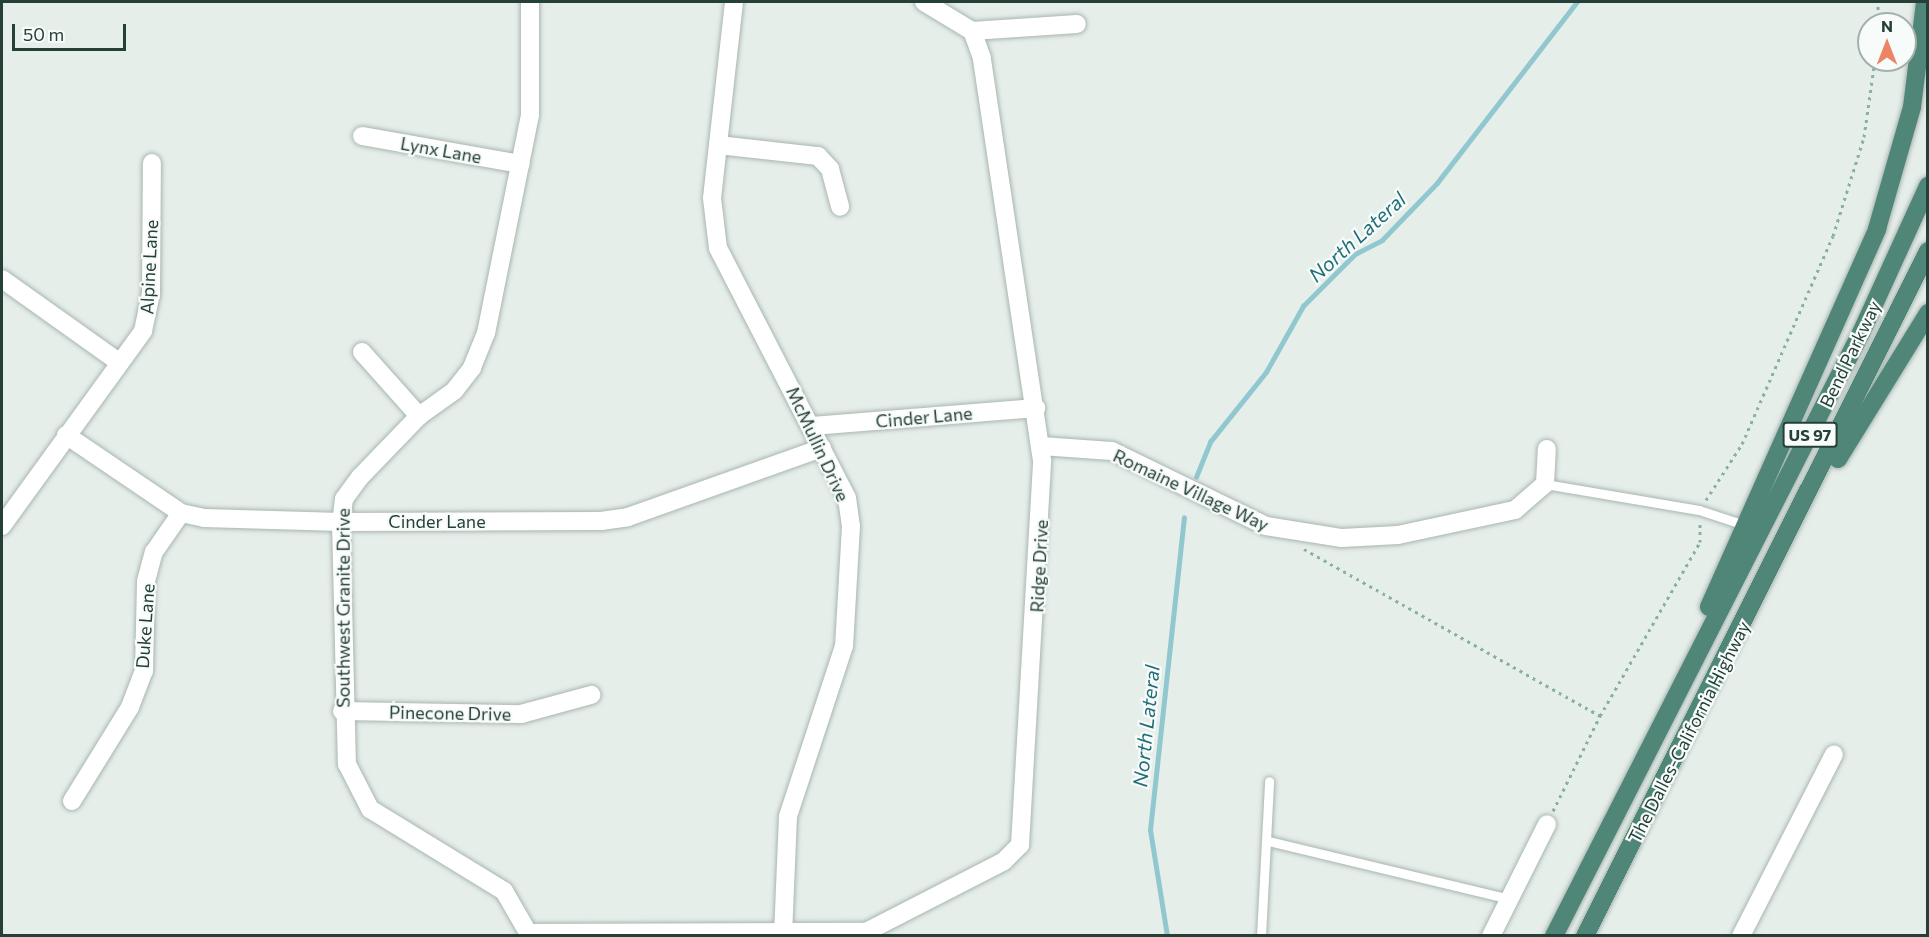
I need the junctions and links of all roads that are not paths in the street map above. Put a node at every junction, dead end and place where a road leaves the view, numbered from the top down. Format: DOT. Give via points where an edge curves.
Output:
graph roads {
  1 [pos="530,2"];
  2 [pos="734,2"];
  3 [pos="924,2"];
  4 [pos="1925,2"];
  5 [pos="1077,24"];
  6 [pos="972,31"];
  7 [pos="362,136"];
  8 [pos="718,145"];
  9 [pos="152,163"];
  10 [pos="521,164"];
  11 [pos="1928,186"];
  12 [pos="840,207"];
  13 [pos="1928,251"];
  14 [pos="2,279"];
  15 [pos="1928,313"];
  16 [pos="362,352"];
  17 [pos="119,362"];
  18 [pos="1036,408"];
  19 [pos="419,416"];
  20 [pos="812,426"];
  21 [pos="66,435"];
  22 [pos="1041,446"];
  23 [pos="822,448"];
  24 [pos="1547,449"];
  25 [pos="1545,484"];
  26 [pos="181,513"];
  27 [pos="341,522"];
  28 [pos="1745,525"];
  29 [pos="2,526"];
  30 [pos="1792,528"];
  31 [pos="1684,680"];
  32 [pos="591,695"];
  33 [pos="342,711"];
  34 [pos="1834,754"];
  35 [pos="1269,781"];
  36 [pos="72,801"];
  37 [pos="1547,824"];
  38 [pos="1268,841"];
  39 [pos="1510,898"];
  40 [pos="783,934"];
  41 [pos="866,934"];
  42 [pos="527,935"];
  43 [pos="1261,936"];
  44 [pos="1491,936"];
  45 [pos="1554,936"];
  46 [pos="1585,936"];
  47 [pos="1741,936"];
  1 -- 10 [label="street, Southwest Granite Drive" via="531,89"];
  2 -- 8 [label="street, McMullin Drive"];
  3 -- 6 [label="street"];
  4 -- 28 [label="highway" via="1912,107 1884,210"];
  5 -- 6 [label="street"];
  6 -- 18 [label="street, Ridge Drive" via="984,70"];
  7 -- 10 [label="street, Lynx Lane"];
  8 -- 12 [label="street" via="818,156 830,170"];
  8 -- 20 [label="street, McMullin Drive" via="712,198 718,248"];
  9 -- 17 [label="street, Alpine Lane" via="148,315 143,331"];
  10 -- 19 [label="street, Southwest Granite Drive" via="486,333 472,368 454,391"];
  11 -- 31 [label="highway, Bend Parkway / US 97" via="1861,333"];
  13 -- 30 [label="highway, Bend Parkway / US 97"];
  14 -- 17 [label="street"];
  15 -- 30 [label="highway"];
  16 -- 19 [label="street"];
  17 -- 21 [label="street, Alpine Lane"];
  18 -- 20 [label="street, Cinder Lane"];
  18 -- 22 [label="street, Ridge Drive"];
  19 -- 27 [label="street, Southwest Granite Drive" via="360,477 344,499"];
  20 -- 23 [label="street, McMullin Drive"];
  21 -- 26 [label="street, Cinder Lane"];
  21 -- 29 [label="street, Alpine Lane"];
  22 -- 25 [label="street, Romaine Village Way" via="1085,447 1131,458 1229,510 1294,534 1398,535 1515,510"];
  22 -- 41 [label="street, Ridge Drive" via="1041,521 1020,845 1004,861"];
  23 -- 27 [label="street, Cinder Lane" via="627,517 601,521"];
  23 -- 40 [label="street, McMullin Drive" via="847,498 847,622 844,646 788,816"];
  24 -- 25 [label="street"];
  25 -- 28 [label="lane" via="1699,510"];
  26 -- 27 [label="street, Cinder Lane" via="204,518"];
  26 -- 36 [label="street, Duke Lane" via="154,552 146,581 144,671 130,707"];
  27 -- 33 [label="street, Southwest Granite Drive"];
  28 -- 31 [label="highway"];
  30 -- 46 [label="highway, The Dalles-California Highway / US 97"];
  31 -- 45 [label="highway, The Dalles-California Highway / US 97"];
  32 -- 33 [label="street, Pinecone Drive" via="521,714"];
  33 -- 42 [label="street, Southwest Granite Drive" via="347,764 370,809 504,891"];
  34 -- 47 [label="street"];
  35 -- 38 [label="lane"];
  37 -- 39 [label="street"];
  38 -- 39 [label="lane"];
  38 -- 43 [label="lane"];
  39 -- 44 [label="street"];
  40 -- 41 [label="street, Ridge Drive"];
  40 -- 42 [label="street, Ridge Drive"];
}
